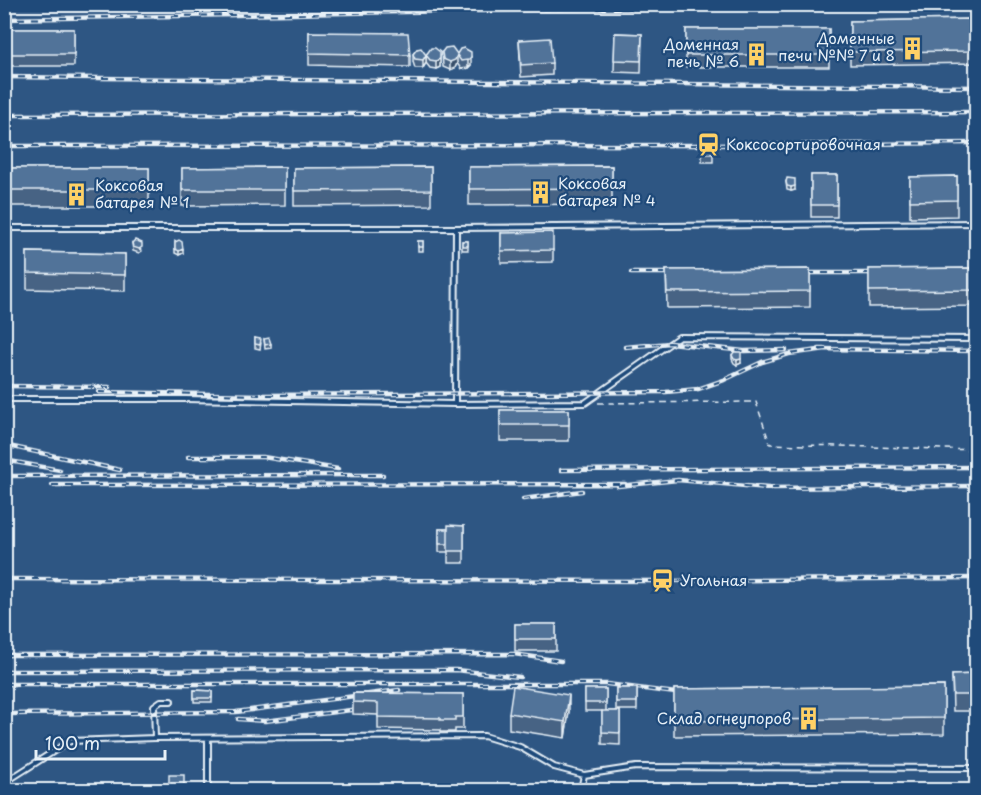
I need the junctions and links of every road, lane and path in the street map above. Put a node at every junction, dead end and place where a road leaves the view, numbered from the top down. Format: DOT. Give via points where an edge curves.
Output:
graph roads {
  1 [pos="976,223"];
  2 [pos="4,228"];
  3 [pos="456,228"];
  4 [pos="976,339"];
  5 [pos="4,399"];
  6 [pos="585,403"];
  7 [pos="455,404"];
  8 [pos="976,450"];
  9 [pos="171,701"];
  10 [pos="155,738"];
  11 [pos="208,738"];
  12 [pos="976,768"];
  13 [pos="584,775"];
  14 [pos="4,783"];
  15 [pos="208,790"];
  16 [pos="581,790"];
  1 -- 3 [label="lane"];
  2 -- 3 [label="lane"];
  3 -- 7 [label="lane"];
  4 -- 6 [label="lane" via="679,337"];
  5 -- 7 [label="lane"];
  6 -- 7 [label="lane"];
  6 -- 8 [label="path" via="756,402 770,444"];
  9 -- 10 [label="lane" via="154,706"];
  10 -- 11 [label="lane"];
  10 -- 14 [label="lane" via="70,741"];
  11 -- 13 [label="lane" via="484,736 520,747 554,767"];
  11 -- 15 [label="lane"];
  12 -- 13 [label="lane" via="636,767"];
  13 -- 16 [label="lane"];
}
